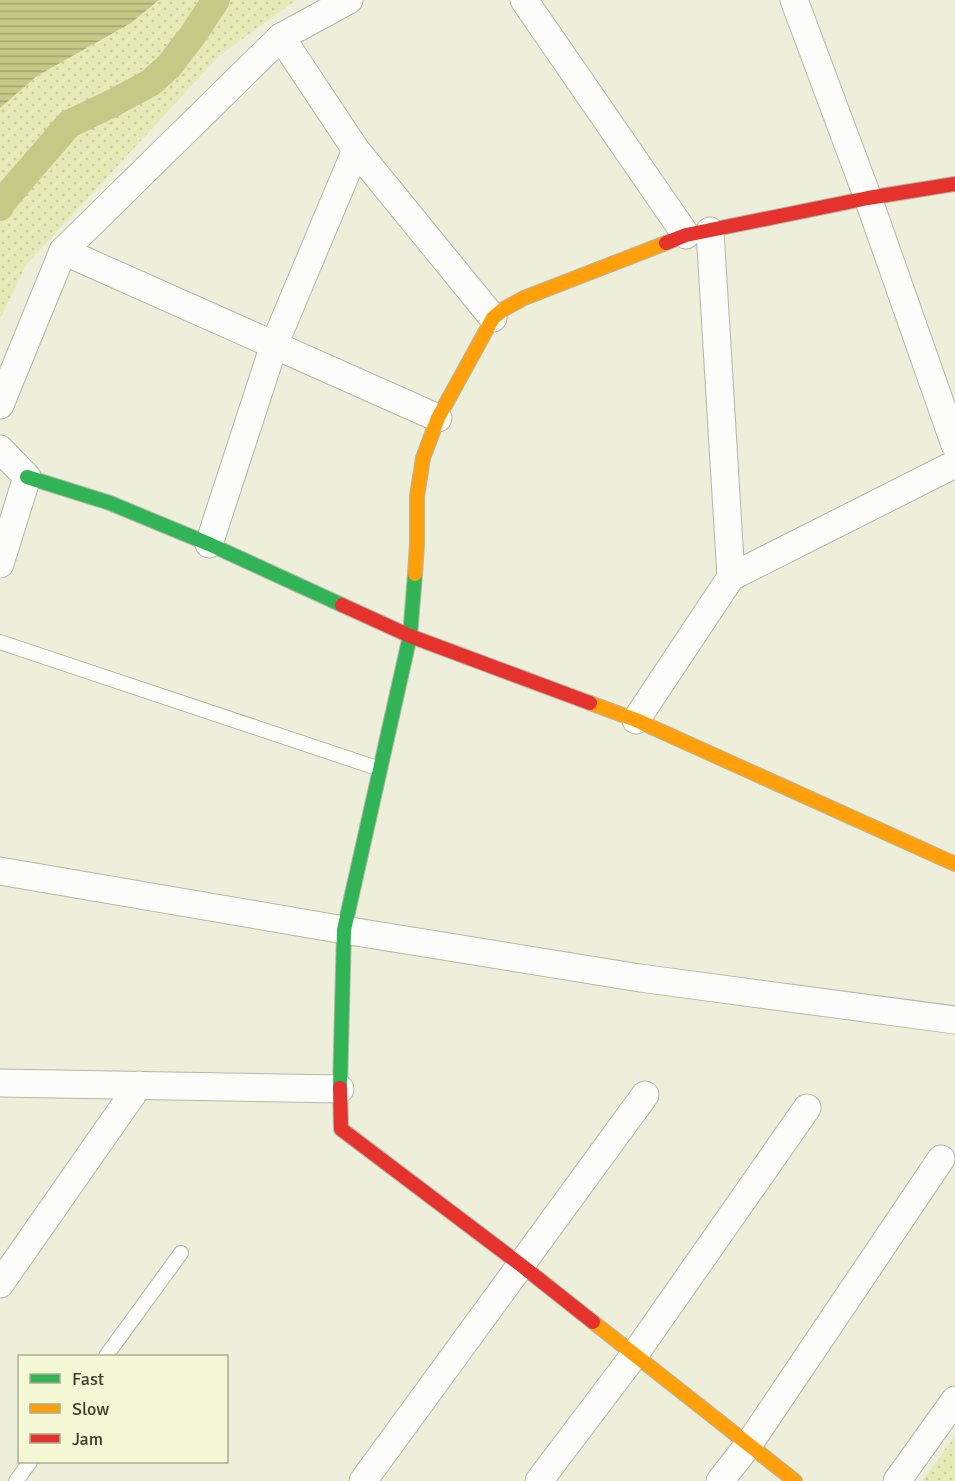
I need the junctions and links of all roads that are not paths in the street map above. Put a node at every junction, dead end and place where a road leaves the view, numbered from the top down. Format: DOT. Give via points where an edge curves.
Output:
graph roads {
  1 [pos="349,0"];
  2 [pos="524,0"];
  3 [pos="794,0"];
  4 [pos="281,37"];
  5 [pos="356,150"];
  6 [pos="955,184"];
  7 [pos="868,198"];
  8 [pos="698,233"];
  9 [pos="63,251"];
  10 [pos="493,318"];
  11 [pos="274,345"];
  12 [pos="0,405"];
  13 [pos="438,418"];
  14 [pos="955,445"];
  15 [pos="0,449"];
  16 [pos="955,464"];
  17 [pos="27,477"];
  18 [pos="209,544"];
  19 [pos="0,564"];
  20 [pos="731,577"];
  21 [pos="410,636"];
  22 [pos="0,642"];
  23 [pos="636,720"];
  24 [pos="380,769"];
  25 [pos="955,864"];
  26 [pos="0,872"];
  27 [pos="344,930"];
  28 [pos="955,1020"];
  29 [pos="0,1083"];
  30 [pos="139,1084"];
  31 [pos="340,1089"];
  32 [pos="645,1095"];
  33 [pos="807,1108"];
  34 [pos="941,1159"];
  35 [pos="181,1253"];
  36 [pos="521,1264"];
  37 [pos="0,1284"];
  38 [pos="635,1354"];
  39 [pos="107,1355"];
  40 [pos="955,1400"];
  41 [pos="748,1444"];
  42 [pos="29,1463"];
  43 [pos="16,1481"];
  44 [pos="363,1481"];
  45 [pos="539,1481"];
  46 [pos="720,1481"];
  47 [pos="795,1481"];
  48 [pos="897,1481"];
  1 -- 4 [label="street"];
  2 -- 8 [label="street"];
  3 -- 7 [label="street"];
  4 -- 5 [label="street"];
  4 -- 9 [label="street"];
  5 -- 10 [label="street"];
  5 -- 11 [label="street"];
  6 -- 7 [label="street"];
  7 -- 8 [label="street"];
  7 -- 14 [label="street"];
  8 -- 10 [label="street" via="524,298"];
  8 -- 20 [label="street"];
  9 -- 11 [label="street"];
  9 -- 12 [label="street"];
  10 -- 13 [label="street"];
  11 -- 13 [label="street"];
  11 -- 18 [label="street"];
  13 -- 21 [label="street" via="423,458 417,496"];
  15 -- 17 [label="street"];
  16 -- 20 [label="street"];
  17 -- 18 [label="street" via="110,503"];
  17 -- 19 [label="street"];
  18 -- 21 [label="street"];
  20 -- 23 [label="street"];
  21 -- 23 [label="street"];
  21 -- 24 [label="street"];
  22 -- 24 [label="lane"];
  23 -- 25 [label="street"];
  24 -- 27 [label="street"];
  26 -- 27 [label="street"];
  27 -- 28 [label="street" via="640,978"];
  27 -- 31 [label="street"];
  29 -- 30 [label="street"];
  30 -- 31 [label="street"];
  30 -- 37 [label="street"];
  31 -- 36 [label="street" via="341,1130"];
  32 -- 36 [label="street"];
  33 -- 38 [label="street"];
  34 -- 41 [label="street"];
  35 -- 39 [label="lane"];
  36 -- 38 [label="street"];
  36 -- 44 [label="street"];
  38 -- 41 [label="street"];
  38 -- 45 [label="street"];
  40 -- 48 [label="street"];
  41 -- 46 [label="street"];
  41 -- 47 [label="street"];
  42 -- 43 [label="lane"];
}
